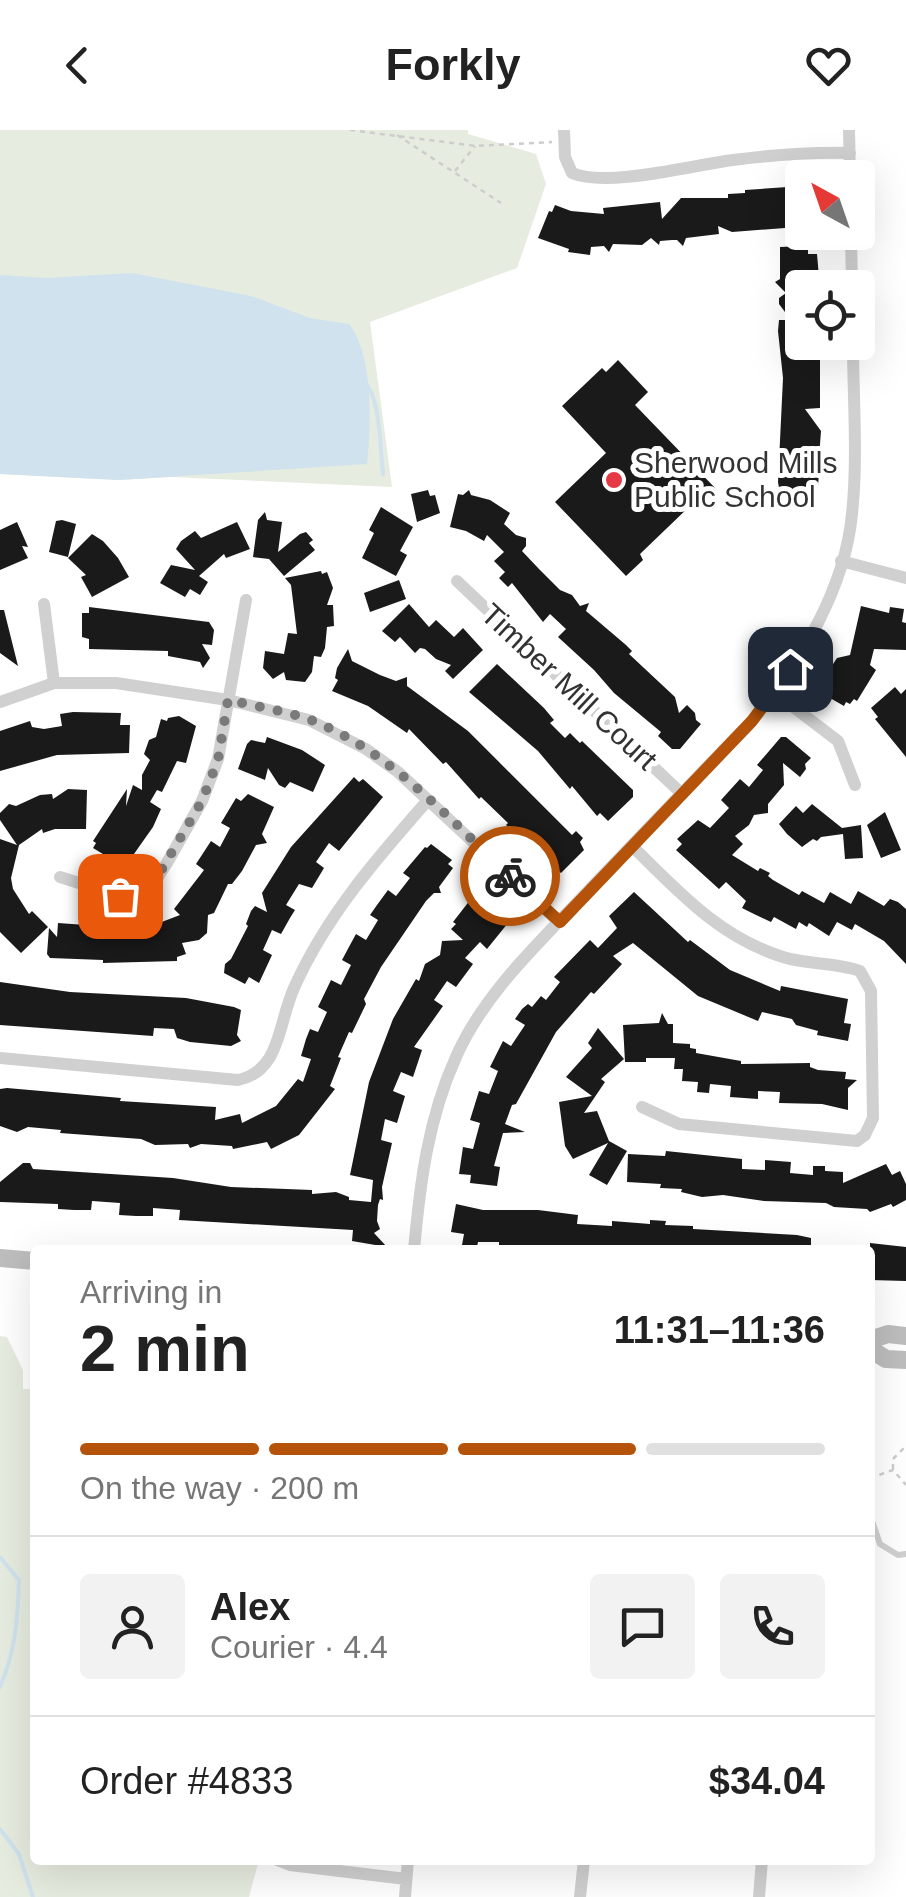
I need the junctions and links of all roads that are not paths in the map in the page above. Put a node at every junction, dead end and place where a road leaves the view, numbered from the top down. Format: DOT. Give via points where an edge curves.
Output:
graph roads {
  1 [pos="849,130"];
  2 [pos="565,136"];
  3 [pos="850,153"];
  4 [pos="850,160"];
  5 [pos="853,360"];
  6 [pos="842,561"];
  7 [pos="906,578"];
  8 [pos="457,581"];
  9 [pos="246,600"];
  10 [pos="44,604"];
  11 [pos="54,683"];
  12 [pos="775,693"];
  13 [pos="228,700"];
  14 [pos="0,702"];
  15 [pos="855,785"];
  16 [pos="681,793"];
  17 [pos="428,800"];
  18 [pos="632,846"];
  19 [pos="60,877"];
  20 [pos="560,922"];
  21 [pos="0,1058"];
  22 [pos="642,1107"];
  23 [pos="415,1245"];
  24 [pos="0,1258"];
  25 [pos="30,1261"];
  26 [pos="906,1336"];
  27 [pos="875,1338"];
  28 [pos="875,1352"];
  29 [pos="906,1360"];
  30 [pos="875,1530"];
  31 [pos="906,1554"];
  32 [pos="290,1865"];
  33 [pos="407,1865"];
  34 [pos="583,1865"];
  35 [pos="762,1865"];
  36 [pos="406,1879"];
  37 [pos="405,1897"];
  38 [pos="580,1897"];
  39 [pos="759,1897"];
  1 -- 3 [label="street"];
  2 -- 3 [label="street" via="572,173 585,178"];
  3 -- 4 [label="street"];
  5 -- 6 [label="street" via="852,515"];
  6 -- 7 [label="street"];
  6 -- 12 [label="street" via="821,614"];
  8 -- 16 [label="street, Timber Mill Court"];
  9 -- 13 [label="street"];
  10 -- 11 [label="street"];
  11 -- 13 [label="street" via="116,682"];
  11 -- 14 [label="street"];
  12 -- 15 [label="street" via="838,741"];
  12 -- 16 [label="street"];
  13 -- 17 [label="street" via="338,733"];
  13 -- 19 [label="street" via="218,760 202,801 152,886 120,896"];
  16 -- 18 [label="street"];
  17 -- 20 [label="street"];
  17 -- 21 [label="street" via="330,919 260,1072 238,1080"];
  18 -- 20 [label="street"];
  18 -- 22 [label="street" via="722,930 784,958 860,971 871,991 872,1118 857,1141 679,1124"];
  20 -- 23 [label="street" via="495,994 455,1058 424,1157"];
  24 -- 25 [label="main road"];
  26 -- 27 [label="main road"];
  28 -- 29 [label="main road"];
  30 -- 31 [label="lane" via="880,1544"];
  32 -- 36 [label="street"];
  33 -- 36 [label="street"];
  34 -- 38 [label="street"];
  35 -- 39 [label="street"];
  36 -- 37 [label="street"];
}
